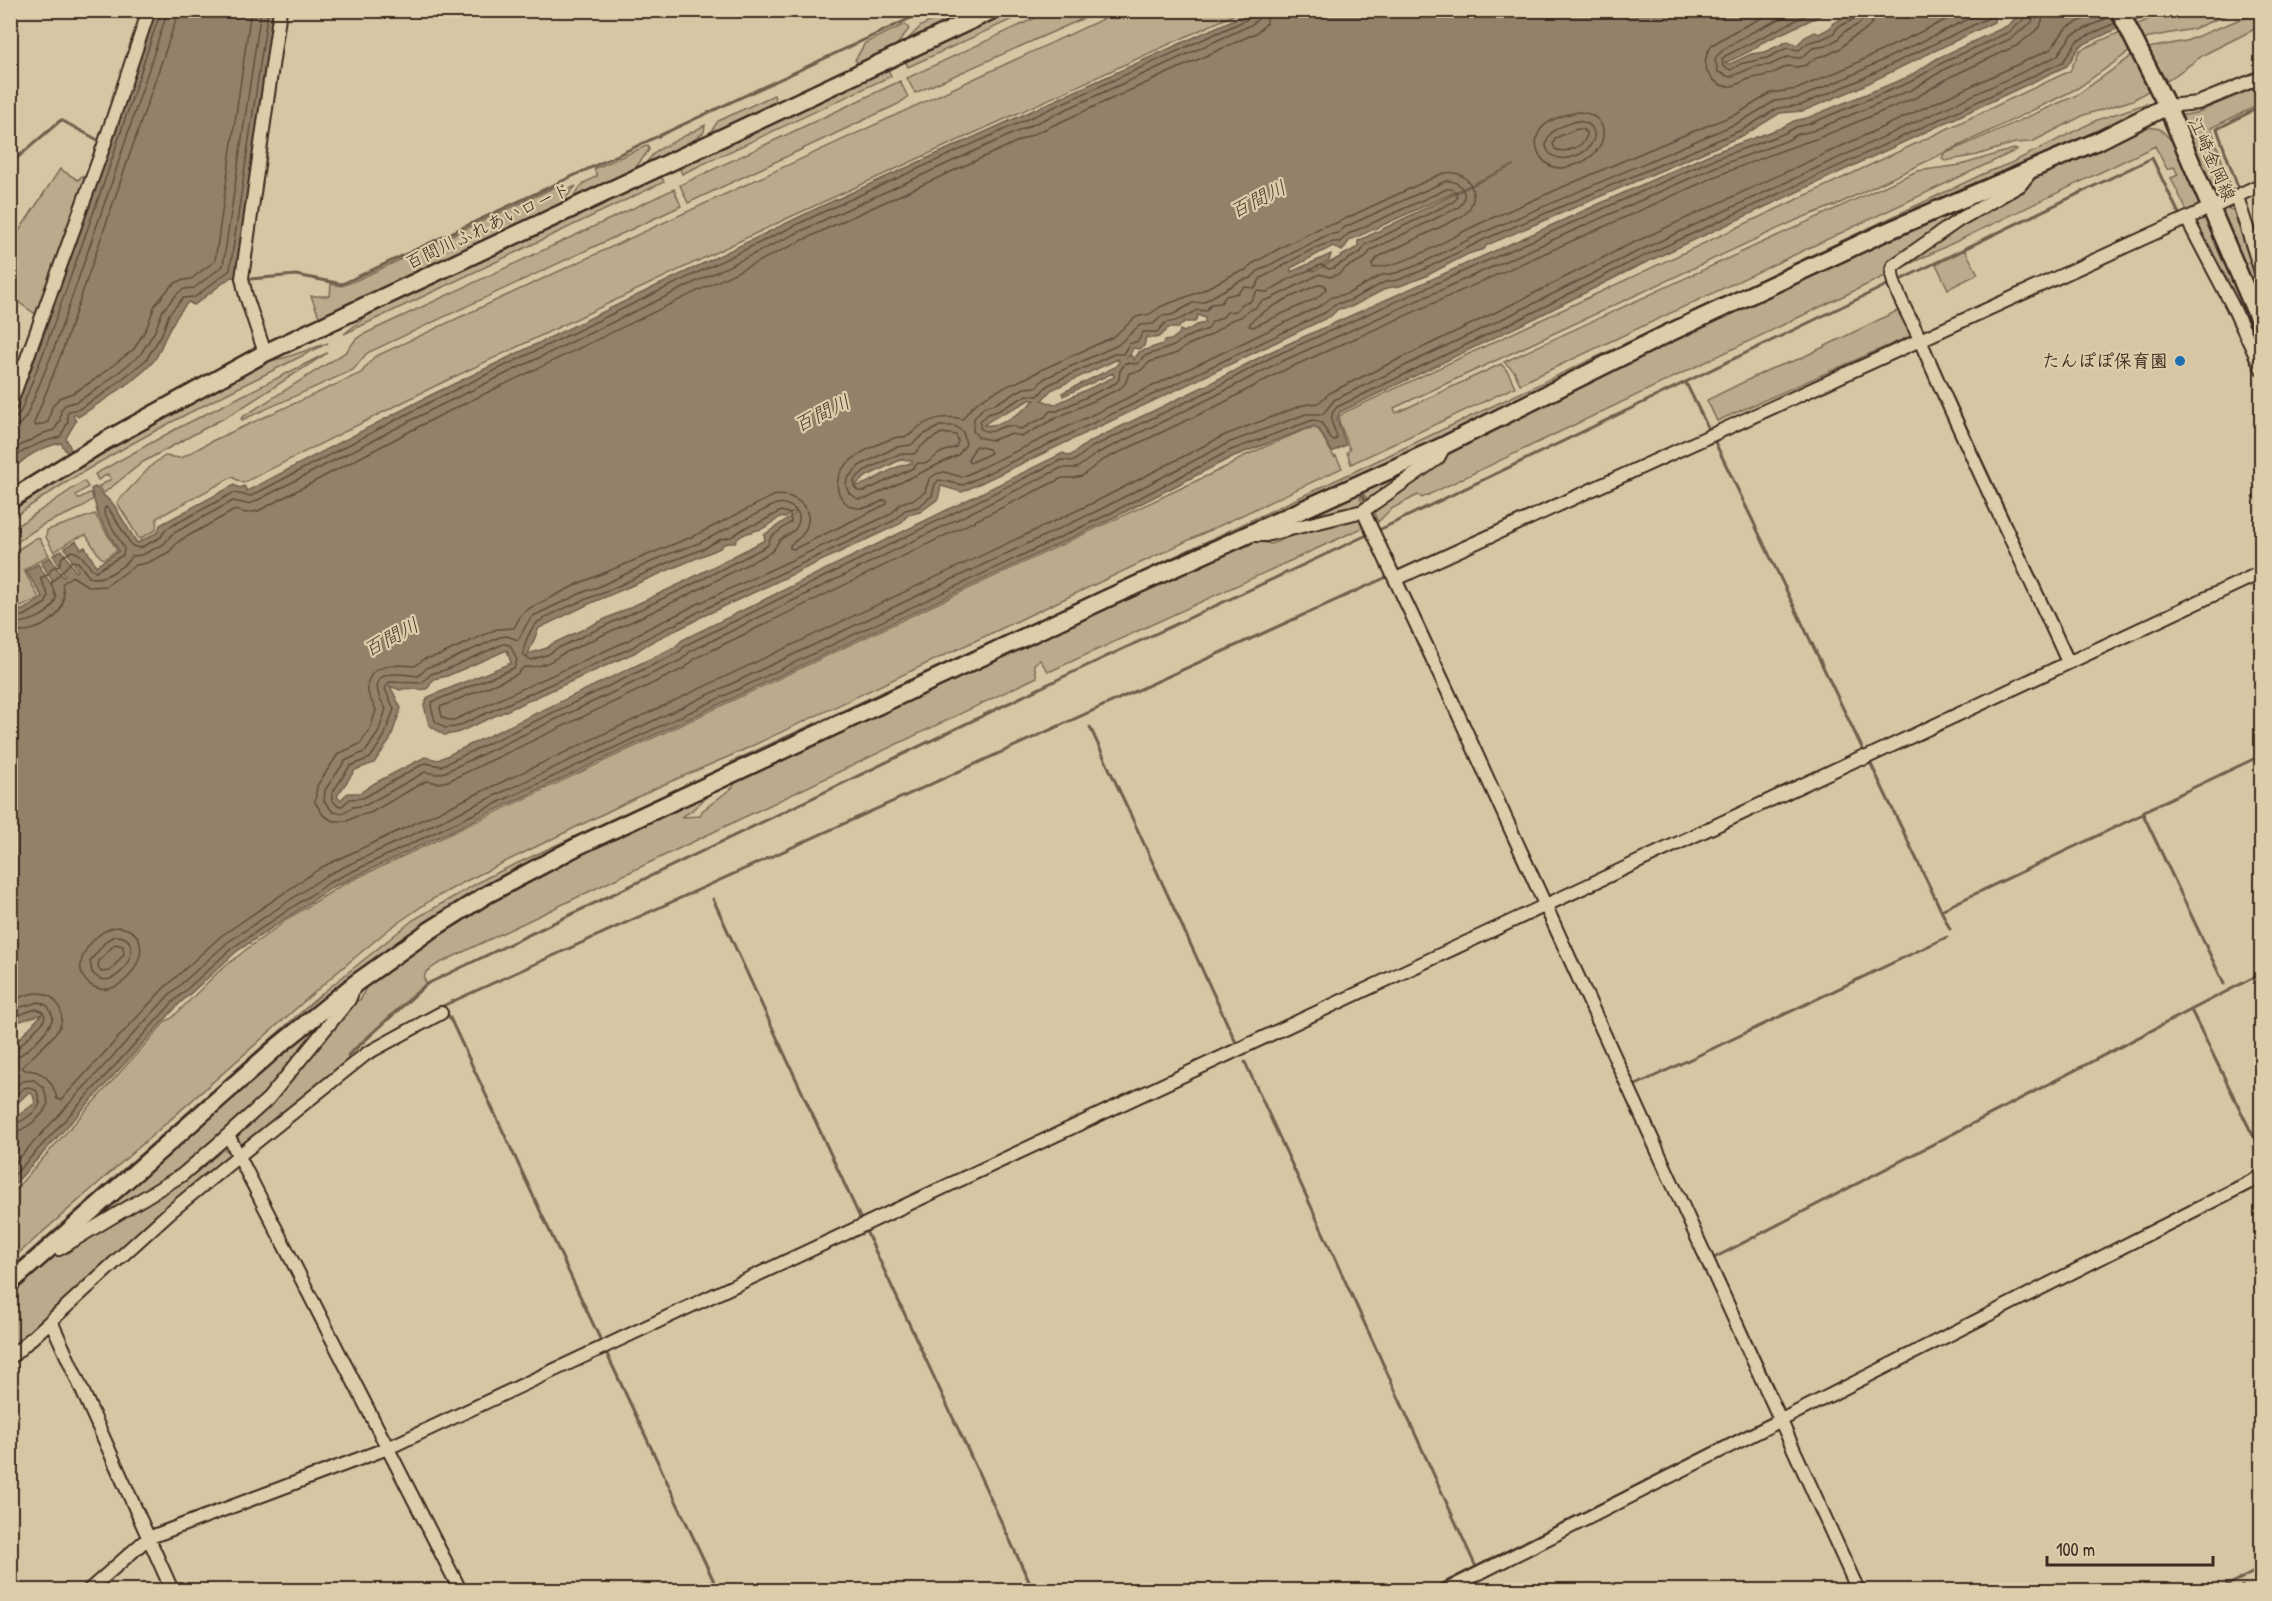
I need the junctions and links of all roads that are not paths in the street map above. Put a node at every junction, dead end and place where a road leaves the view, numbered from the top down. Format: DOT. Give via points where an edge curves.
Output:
graph roads {
  1 [pos="149,10"];
  2 [pos="280,10"];
  3 [pos="993,10"];
  4 [pos="2119,10"];
  5 [pos="2262,77"];
  6 [pos="2167,106"];
  7 [pos="2031,171"];
  8 [pos="2262,184"];
  9 [pos="2237,197"];
  10 [pos="2218,205"];
  11 [pos="2203,211"];
  12 [pos="2187,219"];
  13 [pos="2262,274"];
  14 [pos="2262,327"];
  15 [pos="1920,337"];
  16 [pos="265,353"];
  17 [pos="2262,369"];
  18 [pos="10,405"];
  19 [pos="1445,445"];
  20 [pos="10,500"];
  21 [pos="1363,511"];
  22 [pos="1252,535"];
  23 [pos="2262,572"];
  24 [pos="1397,575"];
  25 [pos="2068,662"];
  26 [pos="1549,905"];
  27 [pos="356,983"];
  28 [pos="441,1013"];
  29 [pos="228,1135"];
  30 [pos="236,1155"];
  31 [pos="2262,1176"];
  32 [pos="54,1244"];
  33 [pos="10,1283"];
  34 [pos="51,1321"];
  35 [pos="10,1358"];
  36 [pos="1781,1421"];
  37 [pos="385,1447"];
  38 [pos="147,1535"];
  39 [pos="88,1590"];
  40 [pos="172,1590"];
  41 [pos="460,1590"];
  42 [pos="1446,1590"];
  43 [pos="1858,1590"];
  1 -- 18 [label="street"];
  2 -- 16 [label="street" via="242,278"];
  3 -- 16 [label="street, 百間川ふれあいロード"];
  4 -- 6 [label="street, 江崎金岡線"];
  5 -- 6 [label="street" via="2198,103"];
  6 -- 7 [label="street"];
  6 -- 14 [label="street, 江崎金岡線"];
  7 -- 15 [label="street" via="2020,185 1959,220 1893,266 1894,282"];
  7 -- 19 [label="street" via="1883,233 1669,333"];
  8 -- 9 [label="street"];
  9 -- 10 [label="street"];
  9 -- 13 [label="street"];
  11 -- 12 [label="street"];
  12 -- 15 [label="street"];
  12 -- 17 [label="street"];
  15 -- 24 [label="street"];
  15 -- 25 [label="street"];
  16 -- 20 [label="street, 百間川ふれあいロード" via="115,435"];
  19 -- 21 [label="street" via="1438,458"];
  19 -- 22 [label="street"];
  21 -- 22 [label="street"];
  21 -- 24 [label="street"];
  22 -- 27 [label="street" via="580,845 486,895"];
  23 -- 25 [label="street"];
  24 -- 26 [label="street"];
  25 -- 26 [label="street"];
  26 -- 36 [label="street"];
  26 -- 37 [label="street"];
  27 -- 29 [label="street" via="349,1000 268,1099"];
  27 -- 32 [label="street" via="276,1048"];
  28 -- 30 [label="street" via="366,1054"];
  29 -- 30 [label="street"];
  29 -- 32 [label="street" via="182,1174 59,1249"];
  30 -- 34 [label="street"];
  30 -- 37 [label="street"];
  31 -- 36 [label="street"];
  32 -- 33 [label="street"];
  34 -- 35 [label="street"];
  34 -- 38 [label="street"];
  36 -- 42 [label="street"];
  36 -- 43 [label="street"];
  37 -- 38 [label="street"];
  37 -- 41 [label="street"];
  38 -- 39 [label="street"];
  38 -- 40 [label="street"];
}
